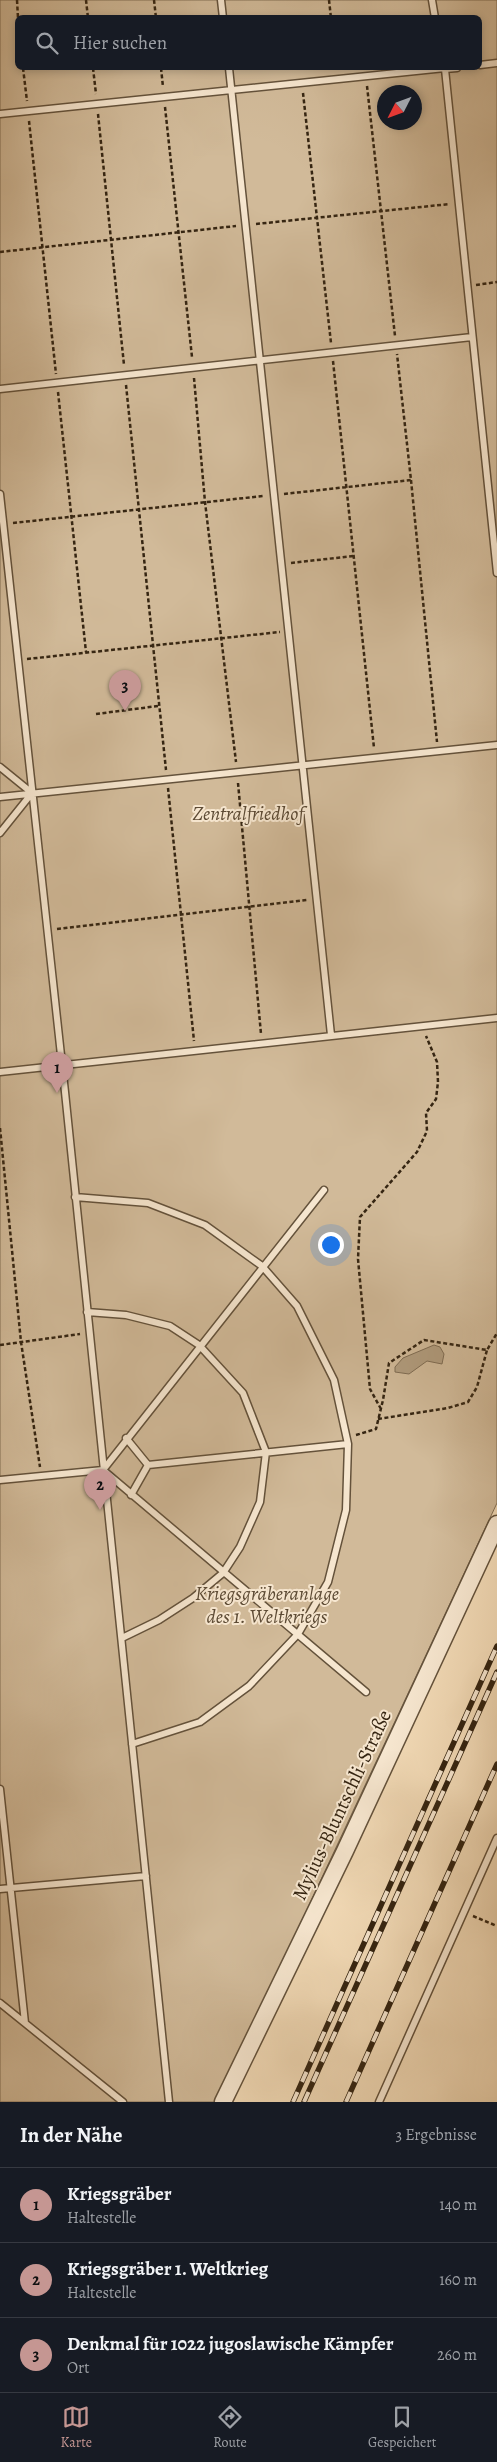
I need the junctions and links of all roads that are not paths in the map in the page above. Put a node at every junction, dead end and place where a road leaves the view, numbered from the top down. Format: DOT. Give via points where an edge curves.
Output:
graph roads {
  1 [pos="221,0"];
  2 [pos="432,0"];
  3 [pos="223,15"];
  4 [pos="434,15"];
  5 [pos="497,63"];
  6 [pos="482,65"];
  7 [pos="229,70"];
  8 [pos="427,70"];
  9 [pos="445,70"];
  10 [pos="231,90"];
  11 [pos="0,114"];
  12 [pos="472,337"];
  13 [pos="260,360"];
  14 [pos="0,389"];
  15 [pos="0,494"];
  16 [pos="497,574"];
  17 [pos="497,744"];
  18 [pos="302,765"];
  19 [pos="0,767"];
  20 [pos="32,793"];
  21 [pos="0,797"];
  22 [pos="0,833"];
  23 [pos="497,1018"];
  24 [pos="331,1035"];
  25 [pos="62,1065"];
  26 [pos="0,1072"];
  27 [pos="324,1190"];
  28 [pos="75,1198"];
  29 [pos="262,1266"];
  30 [pos="87,1312"];
  31 [pos="199,1345"];
  32 [pos="126,1438"];
  33 [pos="348,1440"];
  34 [pos="266,1452"];
  35 [pos="148,1465"];
  36 [pos="103,1470"];
  37 [pos="0,1480"];
  38 [pos="131,1495"];
  39 [pos="497,1524"];
  40 [pos="223,1573"];
  41 [pos="298,1634"];
  42 [pos="122,1638"];
  43 [pos="366,1692"];
  44 [pos="132,1744"];
  45 [pos="0,1789"];
  46 [pos="497,1838"];
  47 [pos="146,1876"];
  48 [pos="10,1888"];
  49 [pos="0,1889"];
  50 [pos="0,2003"];
  51 [pos="24,2023"];
  52 [pos="123,2102"];
  53 [pos="169,2102"];
  54 [pos="223,2102"];
  55 [pos="379,2102"];
  1 -- 3 [label="lane"];
  2 -- 4 [label="lane"];
  5 -- 6 [label="lane"];
  7 -- 10 [label="lane"];
  8 -- 10 [label="lane"];
  9 -- 12 [label="lane"];
  10 -- 11 [label="lane"];
  10 -- 13 [label="lane"];
  12 -- 13 [label="lane"];
  12 -- 16 [label="lane"];
  13 -- 14 [label="lane"];
  13 -- 18 [label="lane"];
  15 -- 20 [label="lane"];
  17 -- 18 [label="lane"];
  18 -- 20 [label="lane"];
  18 -- 24 [label="lane"];
  19 -- 20 [label="lane"];
  20 -- 21 [label="lane"];
  20 -- 22 [label="lane"];
  20 -- 25 [label="lane"];
  23 -- 24 [label="lane"];
  24 -- 25 [label="lane"];
  25 -- 26 [label="lane"];
  25 -- 28 [label="lane"];
  27 -- 29 [label="lane"];
  28 -- 29 [label="lane" via="148,1203 204,1225"];
  28 -- 30 [label="lane"];
  29 -- 31 [label="lane"];
  29 -- 33 [label="lane" via="297,1306 334,1380"];
  30 -- 31 [label="lane" via="126,1315 170,1326"];
  30 -- 36 [label="lane"];
  31 -- 32 [label="lane"];
  31 -- 34 [label="lane" via="243,1393"];
  32 -- 35 [label="lane"];
  32 -- 36 [label="lane"];
  33 -- 34 [label="lane"];
  33 -- 41 [label="lane" via="346,1510 328,1582"];
  34 -- 35 [label="lane"];
  34 -- 40 [label="lane" via="260,1502 240,1547"];
  35 -- 38 [label="lane"];
  36 -- 37 [label="lane"];
  36 -- 38 [label="lane"];
  36 -- 42 [label="lane"];
  38 -- 40 [label="lane"];
  39 -- 54 [label="street, Mylius-Bluntschli-Straße" via="345,1851"];
  40 -- 41 [label="lane"];
  40 -- 42 [label="lane" via="172,1612"];
  41 -- 43 [label="lane"];
  41 -- 44 [label="lane" via="249,1686 200,1722"];
  42 -- 44 [label="lane"];
  44 -- 47 [label="lane"];
  45 -- 48 [label="lane"];
  46 -- 55 [label="lane"];
  47 -- 48 [label="lane"];
  47 -- 53 [label="lane"];
  48 -- 49 [label="lane"];
  48 -- 51 [label="lane"];
  50 -- 51 [label="lane"];
  51 -- 52 [label="lane"];
}
